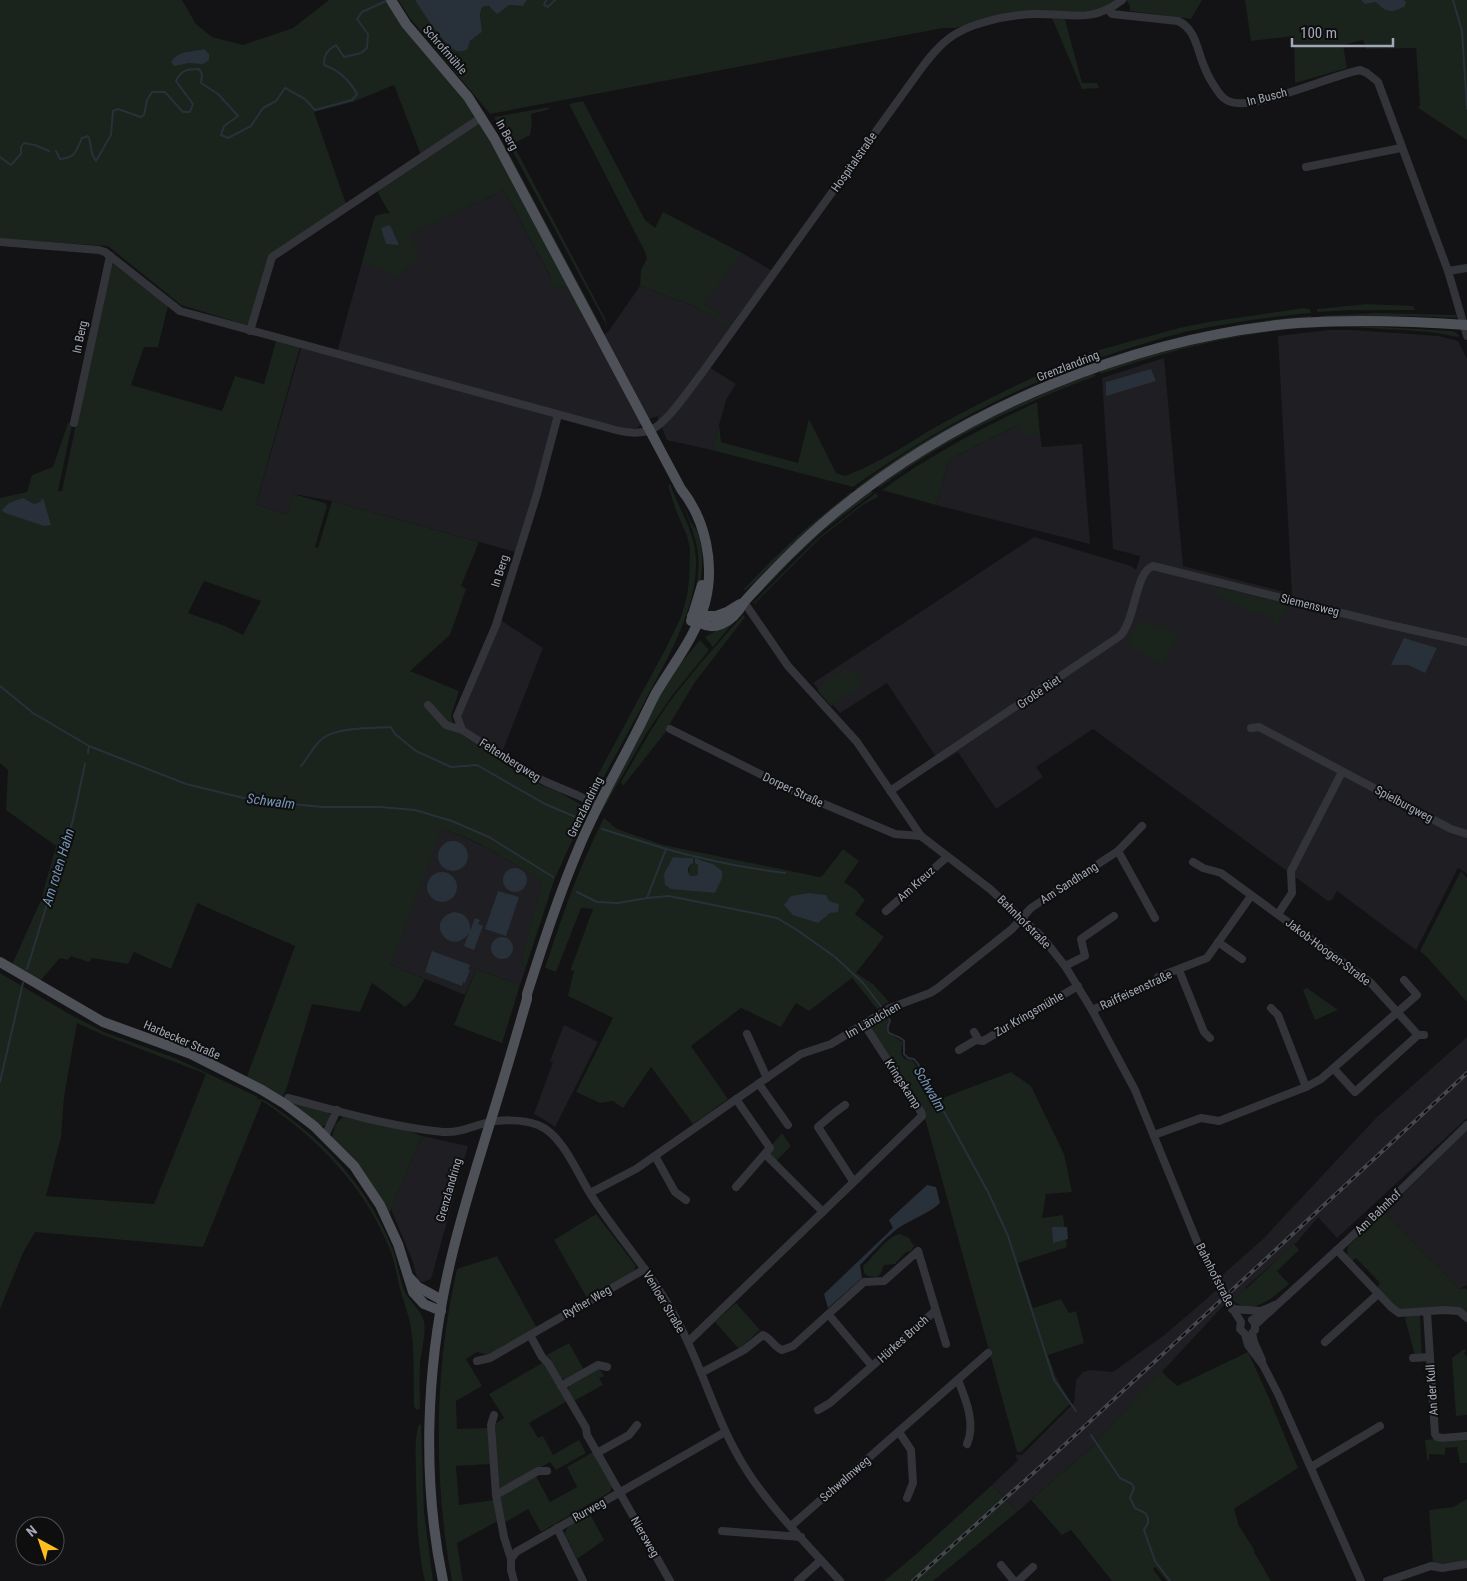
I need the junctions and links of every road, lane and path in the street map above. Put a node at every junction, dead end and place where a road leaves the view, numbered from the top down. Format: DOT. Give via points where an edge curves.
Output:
graph roads {
  1 [pos="391,0"];
  2 [pos="1122,0"];
  3 [pos="1108,9"];
  4 [pos="1128,16"];
  5 [pos="482,116"];
  6 [pos="1401,148"];
  7 [pos="1306,167"];
  8 [pos="0,242"];
  9 [pos="110,256"];
  10 [pos="1467,268"];
  11 [pos="1448,271"];
  12 [pos="1465,325"];
  13 [pos="250,331"];
  14 [pos="1467,336"];
  15 [pos="558,415"];
  16 [pos="74,423"];
  17 [pos="650,431"];
  18 [pos="1153,566"];
  19 [pos="744,602"];
  20 [pos="697,618"];
  21 [pos="711,627"];
  22 [pos="1467,642"];
  23 [pos="675,664"];
  24 [pos="657,692"];
  25 [pos="428,705"];
  26 [pos="1251,728"];
  27 [pos="670,729"];
  28 [pos="462,730"];
  29 [pos="1342,772"];
  30 [pos="890,791"];
  31 [pos="597,808"];
  32 [pos="1142,826"];
  33 [pos="1467,834"];
  34 [pos="921,836"];
  35 [pos="1118,851"];
  36 [pos="947,856"];
  37 [pos="1193,862"];
  38 [pos="1251,896"];
  39 [pos="886,911"];
  40 [pos="1278,914"];
  41 [pos="1114,916"];
  42 [pos="1022,918"];
  43 [pos="1155,918"];
  44 [pos="1218,942"];
  45 [pos="1242,960"];
  46 [pos="0,962"];
  47 [pos="1065,966"];
  48 [pos="1179,970"];
  49 [pos="1404,980"];
  50 [pos="1078,986"];
  51 [pos="1271,1008"];
  52 [pos="1092,1010"];
  53 [pos="1397,1012"];
  54 [pos="864,1024"];
  55 [pos="974,1032"];
  56 [pos="747,1034"];
  57 [pos="1210,1038"];
  58 [pos="979,1040"];
  59 [pos="959,1050"];
  60 [pos="1334,1069"];
  61 [pos="767,1078"];
  62 [pos="758,1084"];
  63 [pos="1306,1087"];
  64 [pos="288,1098"];
  65 [pos="736,1099"];
  66 [pos="846,1105"];
  67 [pos="337,1110"];
  68 [pos="486,1123"];
  69 [pos="788,1125"];
  70 [pos="1467,1125"];
  71 [pos="1154,1135"];
  72 [pos="325,1136"];
  73 [pos="765,1154"];
  74 [pos="655,1156"];
  75 [pos="853,1181"];
  76 [pos="736,1187"];
  77 [pos="590,1193"];
  78 [pos="686,1200"];
  79 [pos="823,1212"];
  80 [pos="1337,1250"];
  81 [pos="645,1269"];
  82 [pos="409,1277"];
  83 [pos="1378,1294"];
  84 [pos="1287,1297"];
  85 [pos="439,1299"];
  86 [pos="1232,1308"];
  87 [pos="438,1310"];
  88 [pos="935,1311"];
  89 [pos="1427,1312"];
  90 [pos="829,1315"];
  91 [pos="1467,1318"];
  92 [pos="1241,1322"];
  93 [pos="1254,1322"];
  94 [pos="1249,1334"];
  95 [pos="530,1336"];
  96 [pos="688,1342"];
  97 [pos="1325,1342"];
  98 [pos="946,1344"];
  99 [pos="988,1353"];
  100 [pos="1430,1357"];
  101 [pos="1413,1358"];
  102 [pos="477,1361"];
  103 [pos="872,1366"];
  104 [pos="607,1368"];
  105 [pos="701,1373"];
  106 [pos="958,1380"];
  107 [pos="562,1386"];
  108 [pos="818,1410"];
  109 [pos="494,1415"];
  110 [pos="637,1424"];
  111 [pos="1380,1426"];
  112 [pos="726,1432"];
  113 [pos="899,1432"];
  114 [pos="1467,1436"];
  115 [pos="967,1444"];
  116 [pos="597,1453"];
  117 [pos="1311,1467"];
  118 [pos="547,1471"];
  119 [pos="620,1493"];
  120 [pos="496,1495"];
  121 [pos="907,1498"];
  122 [pos="791,1526"];
  123 [pos="557,1528"];
  124 [pos="722,1531"];
  125 [pos="802,1537"];
  126 [pos="511,1558"];
  127 [pos="821,1560"];
  128 [pos="1467,1564"];
  129 [pos="1001,1565"];
  130 [pos="1033,1567"];
  131 [pos="442,1581"];
  132 [pos="514,1581"];
  133 [pos="583,1581"];
  134 [pos="670,1581"];
  135 [pos="798,1581"];
  136 [pos="840,1581"];
  137 [pos="1014,1581"];
  138 [pos="1018,1581"];
  139 [pos="1361,1581"];
  140 [pos="1387,1581"];
  1 -- 5 [label="main road, Schrofmühle" via="406,24"];
  2 -- 3 [label="street, Hospitalstraße"];
  2 -- 4 [label="street"];
  3 -- 4 [label="street, In Busch" via="1112,14"];
  3 -- 17 [label="street, Hospitalstraße" via="1096,15 1034,14 996,20 959,31 941,46 910,84 702,373 666,419"];
  4 -- 6 [label="street, In Busch" via="1178,21 1186,25 1217,90 1232,103 1265,100 1363,70 1378,82"];
  5 -- 13 [label="street, In Berg" via="272,257"];
  5 -- 17 [label="main road, In Berg"];
  6 -- 7 [label="street"];
  6 -- 11 [label="street, In Busch"];
  8 -- 9 [label="street" via="99,250"];
  9 -- 13 [label="street" via="180,311"];
  9 -- 16 [label="street, In Berg"];
  10 -- 11 [label="street"];
  11 -- 12 [label="street, In Busch"];
  12 -- 14 [label="street, In Busch"];
  12 -- 19 [label="main road, Grenzlandring" via="1337,321 1250,329 1143,353 1070,378 1001,408 899,466 804,539"];
  13 -- 15 [label="street"];
  15 -- 17 [label="street" via="630,434"];
  15 -- 28 [label="street, In Berg" via="496,625 457,716"];
  17 -- 20 [label="main road, In Berg" via="688,497 708,548 708,584"];
  18 -- 22 [label="street, Siemensweg"];
  18 -- 30 [label="street, Große Riet" via="1148,567 1143,576 1132,616 1120,636"];
  19 -- 20 [label="main road, Grenzlandring" via="720,616"];
  19 -- 21 [label="main road, Grenzlandring" via="731,619"];
  19 -- 30 [label="street, Bahnhofstraße" via="788,666 857,742"];
  20 -- 21 [label="main road" via="706,627"];
  20 -- 23 [label="main road, Grenzlandring"];
  20 -- 24 [label="main road, Grenzlandring"];
  21 -- 23 [label="main road, Grenzlandring"];
  23 -- 24 [label="main road, Grenzlandring"];
  24 -- 31 [label="main road, Grenzlandring"];
  25 -- 28 [label="street, Feltenbergweg" via="446,725"];
  26 -- 29 [label="street, Spielburgweg" via="1259,727"];
  27 -- 34 [label="street, Dorper Straße" via="798,794 895,834"];
  28 -- 31 [label="street, Feltenbergweg" via="525,771 592,802"];
  29 -- 33 [label="street, Spielburgweg" via="1451,829"];
  29 -- 40 [label="street, Jakob-Hoogen-Straße" via="1291,871 1292,892"];
  30 -- 34 [label="street, Bahnhofstraße"];
  31 -- 68 [label="main road, Grenzlandring" via="558,897 527,994 508,1041"];
  32 -- 35 [label="street, Am Sandhang"];
  34 -- 36 [label="street, Bahnhofstraße"];
  35 -- 42 [label="street, Am Sandhang" via="1031,908"];
  35 -- 43 [label="street"];
  36 -- 39 [label="street, Am Kreuz"];
  36 -- 42 [label="street, Bahnhofstraße" via="990,888"];
  37 -- 38 [label="street, Jakob-Hoogen-Straße" via="1221,873"];
  38 -- 40 [label="street, Jakob-Hoogen-Straße"];
  38 -- 44 [label="street, Raiffeisenstraße"];
  40 -- 53 [label="street, Jakob-Hoogen-Straße" via="1370,982"];
  41 -- 47 [label="street" via="1081,939 1085,956"];
  42 -- 47 [label="street, Bahnhofstraße"];
  42 -- 54 [label="street, Im Ländchen" via="938,988 890,1008"];
  44 -- 45 [label="street"];
  44 -- 48 [label="street, Raiffeisenstraße" via="1207,958"];
  46 -- 72 [label="main road, Harbecker Straße" via="103,1022 191,1054 262,1090 299,1113"];
  47 -- 50 [label="street, Bahnhofstraße"];
  48 -- 52 [label="street, Raiffeisenstraße"];
  48 -- 57 [label="street, Raiffeisenstraße" via="1204,1032"];
  49 -- 53 [label="street" via="1417,995"];
  50 -- 52 [label="street, Bahnhofstraße"];
  50 -- 58 [label="street, Zur Kringsmühle" via="983,1041"];
  51 -- 63 [label="street" via="1278,1015"];
  52 -- 71 [label="street, Bahnhofstraße" via="1135,1090"];
  53 -- 60 [label="street"];
  53 -- 60 [label="street, Jakob-Hoogen-Straße" via="1421,1035 1356,1092"];
  54 -- 61 [label="street, Im Ländchen" via="831,1044 801,1054"];
  54 -- 75 [label="street, Kringskamp" via="922,1116"];
  55 -- 58 [label="street, Zur Kringsmühle"];
  56 -- 61 [label="street"];
  58 -- 59 [label="street, Zur Kringsmühle"];
  60 -- 63 [label="street"];
  61 -- 62 [label="street, Im Ländchen"];
  62 -- 65 [label="street, Im Ländchen"];
  62 -- 69 [label="street"];
  63 -- 71 [label="street" via="1219,1121 1201,1118"];
  64 -- 67 [label="street"];
  65 -- 73 [label="street" via="770,1148"];
  65 -- 74 [label="street, Im Ländchen"];
  66 -- 75 [label="street" via="818,1127"];
  67 -- 68 [label="street" via="444,1132 457,1132"];
  67 -- 72 [label="street"];
  68 -- 77 [label="street, Venloer Straße" via="529,1122 549,1131 558,1140"];
  68 -- 85 [label="main road, Grenzlandring" via="453,1222"];
  70 -- 80 [label="street, Am Bahnhof"];
  71 -- 86 [label="street, Bahnhofstraße" via="1198,1244"];
  72 -- 82 [label="main road, Harbecker Straße" via="369,1187 390,1226"];
  73 -- 76 [label="street"];
  73 -- 79 [label="street"];
  74 -- 77 [label="street, Im Ländchen"];
  74 -- 78 [label="street" via="675,1192"];
  75 -- 79 [label="street, Kringskamp"];
  77 -- 81 [label="street, Venloer Straße"];
  79 -- 96 [label="street, Kringskamp"];
  80 -- 83 [label="street"];
  80 -- 84 [label="street, Am Bahnhof"];
  81 -- 95 [label="street, Ryther Weg"];
  81 -- 96 [label="street, Venloer Straße"];
  82 -- 85 [label="main road" via="418,1287"];
  82 -- 87 [label="main road, Harbecker Straße" via="413,1292 424,1304"];
  83 -- 89 [label="street" via="1399,1313"];
  83 -- 97 [label="street"];
  84 -- 86 [label="street, Am Bahnhof" via="1261,1311"];
  84 -- 93 [label="street, Am Bahnhof"];
  85 -- 87 [label="main road, Grenzlandring"];
  86 -- 92 [label="street, Bahnhofstraße"];
  87 -- 131 [label="main road, Grenzlandring" via="430,1400 430,1462 433,1518"];
  88 -- 90 [label="street, Hürkes Bruch" via="918,1251 884,1281 864,1282"];
  88 -- 98 [label="street, Hürkes Bruch"];
  88 -- 103 [label="street, Hürkes Bruch"];
  89 -- 91 [label="street" via="1459,1311"];
  89 -- 100 [label="street, An der Kull"];
  90 -- 103 [label="street, Hürkes Bruch"];
  90 -- 105 [label="street, Hürkes Bruch" via="793,1346 782,1350 776,1348 763,1335 744,1350"];
  92 -- 93 [label="street, Bahnhofstraße" via="1245,1319"];
  92 -- 94 [label="street, Bahnhofstraße" via="1240,1329"];
  93 -- 94 [label="street" via="1255,1330"];
  94 -- 117 [label="street, Bahnhofstraße"];
  95 -- 102 [label="street, Ryther Weg" via="490,1358"];
  95 -- 107 [label="street"];
  96 -- 105 [label="street, Venloer Straße"];
  99 -- 106 [label="street, Schwalmweg"];
  100 -- 101 [label="street"];
  100 -- 114 [label="street, An der Kull" via="1435,1434 1442,1438"];
  103 -- 108 [label="street, Hürkes Bruch"];
  104 -- 107 [label="street" via="598,1365"];
  105 -- 112 [label="street, Venloer Straße"];
  106 -- 113 [label="street, Schwalmweg"];
  106 -- 115 [label="street" via="967,1403 972,1435"];
  107 -- 116 [label="street"];
  109 -- 120 [label="street" via="491,1424"];
  110 -- 116 [label="street" via="628,1434"];
  111 -- 117 [label="street"];
  112 -- 119 [label="street, Rurweg"];
  112 -- 122 [label="street, Venloer Straße" via="757,1486"];
  113 -- 121 [label="street" via="911,1450 913,1483"];
  113 -- 122 [label="street, Schwalmweg"];
  116 -- 119 [label="street"];
  117 -- 139 [label="street, Bahnhofstraße"];
  118 -- 120 [label="street" via="538,1471"];
  119 -- 123 [label="street, Rurweg"];
  119 -- 134 [label="street, Niersweg"];
  120 -- 126 [label="street"];
  122 -- 125 [label="street, Venloer Straße"];
  123 -- 126 [label="street, Rurweg"];
  123 -- 133 [label="street"];
  124 -- 125 [label="street"];
  125 -- 127 [label="street, Venloer Straße"];
  126 -- 132 [label="street"];
  127 -- 135 [label="street"];
  127 -- 136 [label="street, Venloer Straße"];
  128 -- 140 [label="street" via="1442,1568 1432,1566"];
  129 -- 137 [label="street"];
  130 -- 138 [label="street"];
}
